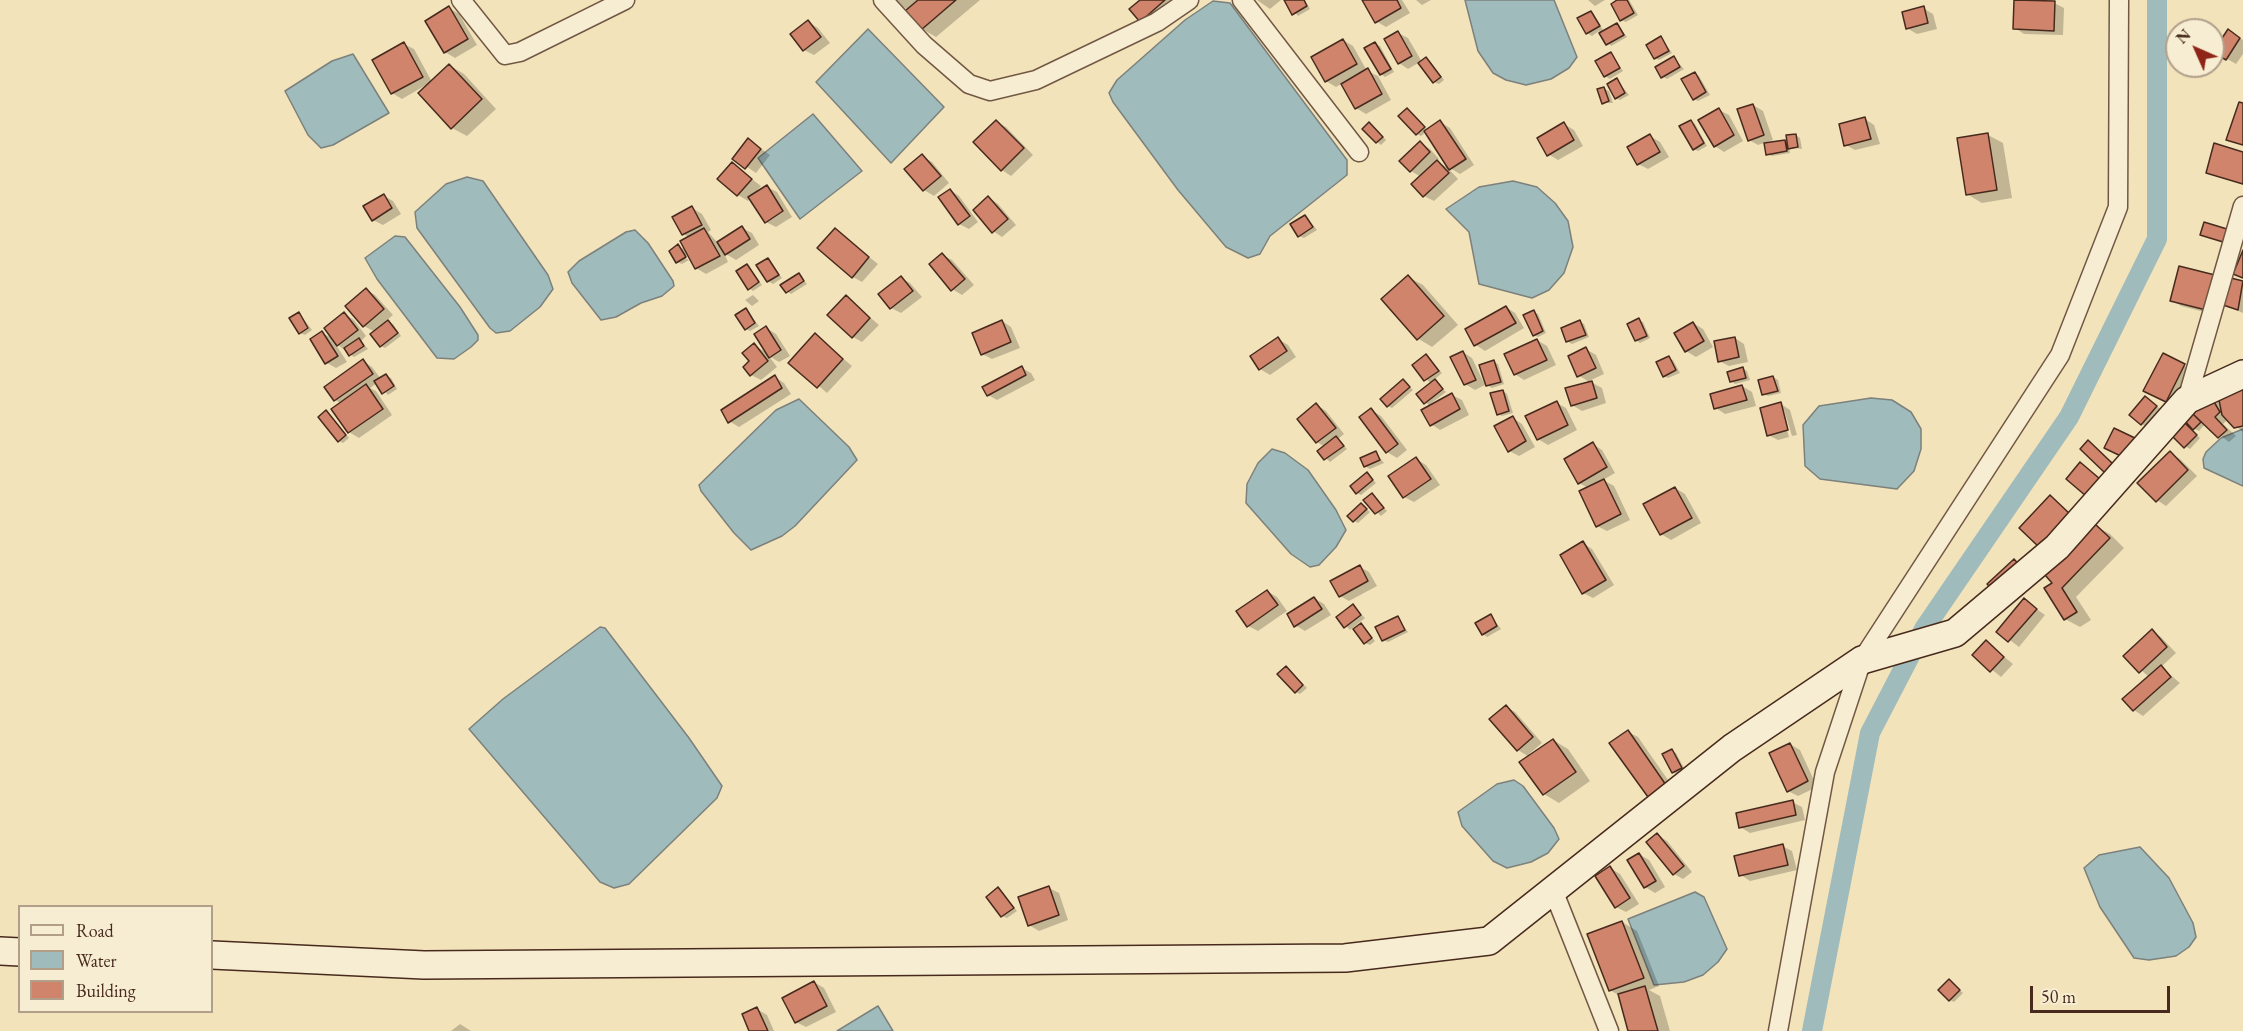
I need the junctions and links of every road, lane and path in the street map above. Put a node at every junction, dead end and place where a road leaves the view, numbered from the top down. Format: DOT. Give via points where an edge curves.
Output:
graph roads {
  1 [pos="461,0"];
  2 [pos="625,0"];
  3 [pos="884,0"];
  4 [pos="1189,0"];
  5 [pos="1242,0"];
  6 [pos="2119,0"];
  7 [pos="1359,152"];
  8 [pos="2243,206"];
  9 [pos="2243,374"];
  10 [pos="2187,400"];
  11 [pos="1862,660"];
  12 [pos="1553,890"];
  13 [pos="0,951"];
  14 [pos="18,952"];
  15 [pos="213,955"];
  16 [pos="1610,1031"];
  17 [pos="1778,1031"];
  1 -- 2 [label="street" via="505,55 520,52"];
  3 -- 4 [label="street" via="924,45 969,84 990,91 1036,80 1157,21"];
  5 -- 7 [label="street"];
  6 -- 11 [label="street" via="2118,207 2060,355"];
  8 -- 10 [label="street"];
  9 -- 10 [label="main road"];
  10 -- 11 [label="main road" via="2056,547 1955,633"];
  11 -- 12 [label="main road" via="1732,748"];
  11 -- 17 [label="street" via="1825,772"];
  12 -- 15 [label="main road" via="1489,941 1345,958 424,965"];
  12 -- 16 [label="street"];
  13 -- 14 [label="main road"];
}
